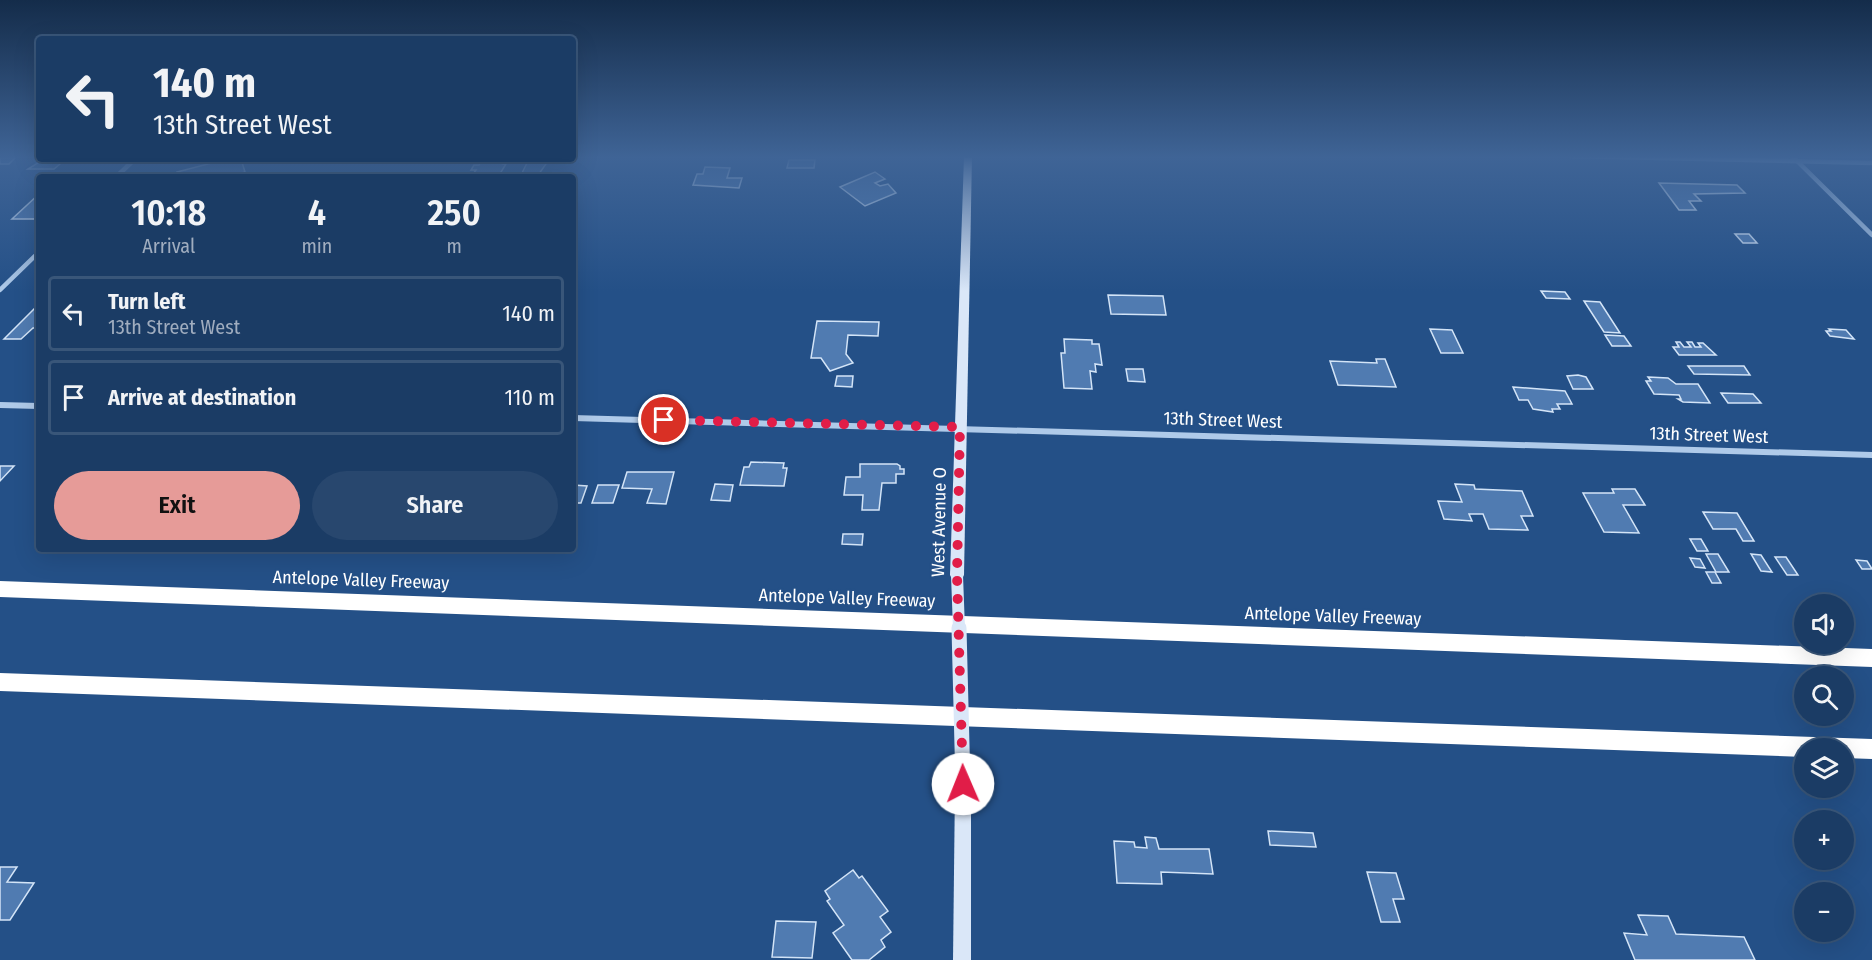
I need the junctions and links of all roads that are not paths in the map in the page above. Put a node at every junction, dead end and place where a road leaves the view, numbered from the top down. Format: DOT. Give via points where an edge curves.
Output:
graph roads {
  1 [pos="967,201"];
  2 [pos="1837,201"];
  3 [pos="1872,235"];
  4 [pos="36,255"];
  5 [pos="0,290"];
  6 [pos="0,405"];
  7 [pos="36,406"];
  8 [pos="576,418"];
  9 [pos="960,427"];
  10 [pos="1872,455"];
  11 [pos="0,589"];
  12 [pos="1872,658"];
  13 [pos="0,682"];
  14 [pos="1872,749"];
  15 [pos="962,960"];
  1 -- 9 [label="street, West Avenue O"];
  2 -- 3 [label="street"];
  4 -- 5 [label="street"];
  6 -- 7 [label="street"];
  8 -- 9 [label="street, 13th Street West"];
  9 -- 10 [label="street, 13th Street West"];
  9 -- 15 [label="street, West Avenue O, bridge" via="957,575 963,784"];
  11 -- 12 [label="highway, Antelope Valley Freeway"];
  13 -- 14 [label="highway"];
}
